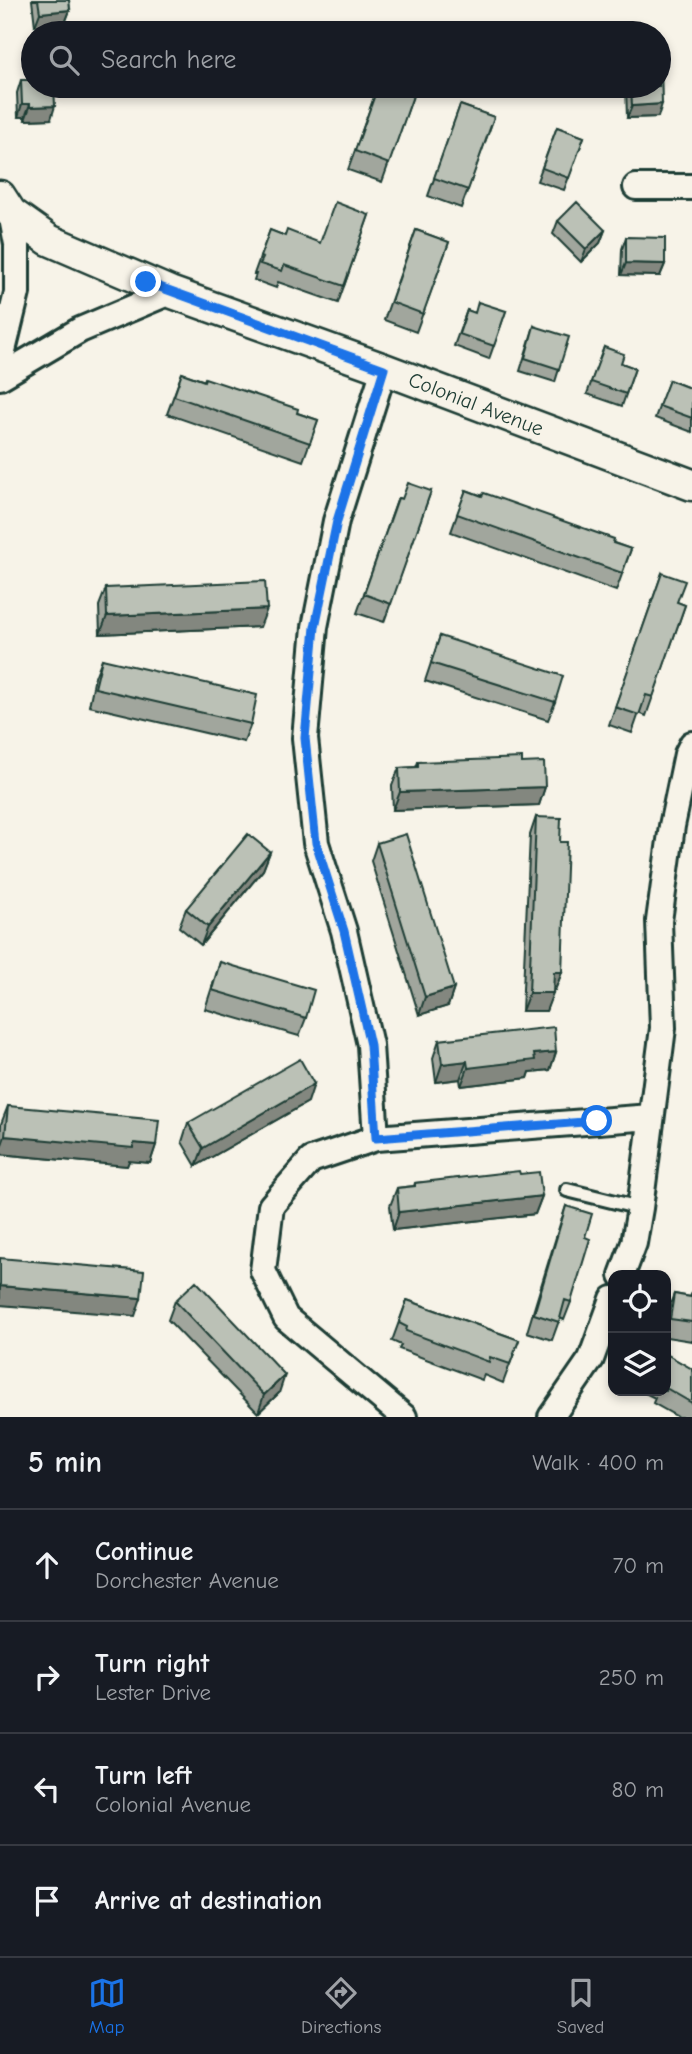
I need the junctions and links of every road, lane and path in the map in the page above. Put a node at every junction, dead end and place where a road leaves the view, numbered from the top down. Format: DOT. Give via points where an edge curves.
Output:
graph roads {
  1 [pos="636,187"];
  2 [pos="692,187"];
  3 [pos="6,204"];
  4 [pos="170,292"];
  5 [pos="0,363"];
  6 [pos="384,369"];
  7 [pos="0,377"];
  8 [pos="692,485"];
  9 [pos="692,744"];
  10 [pos="651,1118"];
  11 [pos="376,1138"];
  12 [pos="567,1190"];
  13 [pos="640,1208"];
  14 [pos="624,1270"];
  15 [pos="608,1313"];
  16 [pos="404,1417"];
  17 [pos="551,1417"];
  1 -- 2 [label="street"];
  3 -- 4 [label="street, Colonial Avenue" via="49,240"];
  3 -- 5 [label="street" via="17,244 17,293"];
  4 -- 6 [label="street, Colonial Avenue"];
  4 -- 7 [label="street" via="80,330"];
  6 -- 8 [label="street, Colonial Avenue"];
  6 -- 11 [label="street" via="337,521 315,627 305,738 316,843 344,931 370,1045"];
  9 -- 10 [label="street" via="672,826 659,921 663,1028"];
  10 -- 11 [label="street"];
  10 -- 13 [label="street"];
  11 -- 16 [label="street" via="311,1160 271,1206 263,1271 286,1318"];
  12 -- 13 [label="lane"];
  13 -- 14 [label="street"];
  15 -- 17 [label="street" via="591,1359"];
}
